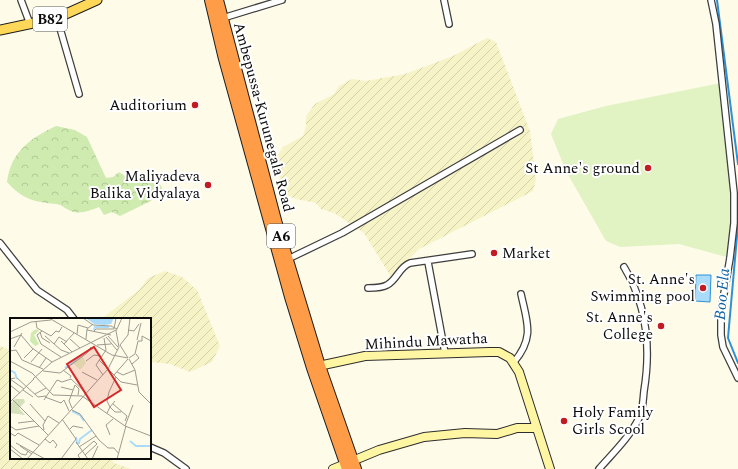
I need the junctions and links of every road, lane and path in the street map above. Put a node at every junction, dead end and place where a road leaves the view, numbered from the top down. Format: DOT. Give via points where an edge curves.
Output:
graph roads {
  1 [pos="21,0"];
  2 [pos="97,0"];
  3 [pos="210,0"];
  4 [pos="218,0"];
  5 [pos="282,0"];
  6 [pos="444,0"];
  7 [pos="711,0"];
  8 [pos="57,18"];
  9 [pos="223,18"];
  10 [pos="30,24"];
  11 [pos="449,24"];
  12 [pos="0,30"];
  13 [pos="79,94"];
  14 [pos="520,130"];
  15 [pos="0,243"];
  16 [pos="472,254"];
  17 [pos="288,259"];
  18 [pos="428,262"];
  19 [pos="624,267"];
  20 [pos="368,288"];
  21 [pos="521,294"];
  22 [pos="73,318"];
  23 [pos="445,353"];
  24 [pos="514,362"];
  25 [pos="316,367"];
  26 [pos="738,378"];
  27 [pos="537,428"];
  28 [pos="151,447"];
  29 [pos="350,466"];
  30 [pos="186,469"];
  31 [pos="333,469"];
  32 [pos="550,469"];
  33 [pos="599,469"];
  1 -- 10 [label="street"];
  2 -- 8 [label="main road, B82"];
  3 -- 25 [label="highway, Ambepussa-Kurunegala Road / A6" via="262,199"];
  4 -- 9 [label="highway, Ambepussa-Kurunegala Road / A6"];
  5 -- 9 [label="street"];
  6 -- 11 [label="street"];
  7 -- 26 [label="street" via="716,24 734,193 734,223 721,311 721,335 723,347"];
  8 -- 10 [label="main road, B82"];
  8 -- 13 [label="street"];
  9 -- 17 [label="highway, Ambepussa-Kurunegala Road / A6"];
  10 -- 12 [label="main road, B82"];
  14 -- 17 [label="street" via="342,233"];
  15 -- 22 [label="street" via="37,290 63,307"];
  16 -- 18 [label="street"];
  17 -- 25 [label="highway, Ambepussa-Kurunegala Road / A6"];
  18 -- 20 [label="street" via="405,265 391,283"];
  18 -- 23 [label="street"];
  19 -- 33 [label="street" via="632,279 646,322 648,366 640,417 628,436"];
  21 -- 24 [label="street" via="528,332 523,351"];
  23 -- 24 [label="street, Mihindu Mawatha" via="499,352"];
  23 -- 25 [label="street, Mihindu Mawatha" via="365,356"];
  24 -- 27 [label="street"];
  25 -- 29 [label="highway, Ambepussa-Kurunegala Road / A6"];
  27 -- 29 [label="street" via="517,428 497,434 465,433 424,437 379,450"];
  27 -- 32 [label="street"];
  28 -- 30 [label="street" via="164,453"];
  29 -- 31 [label="street"];
}
